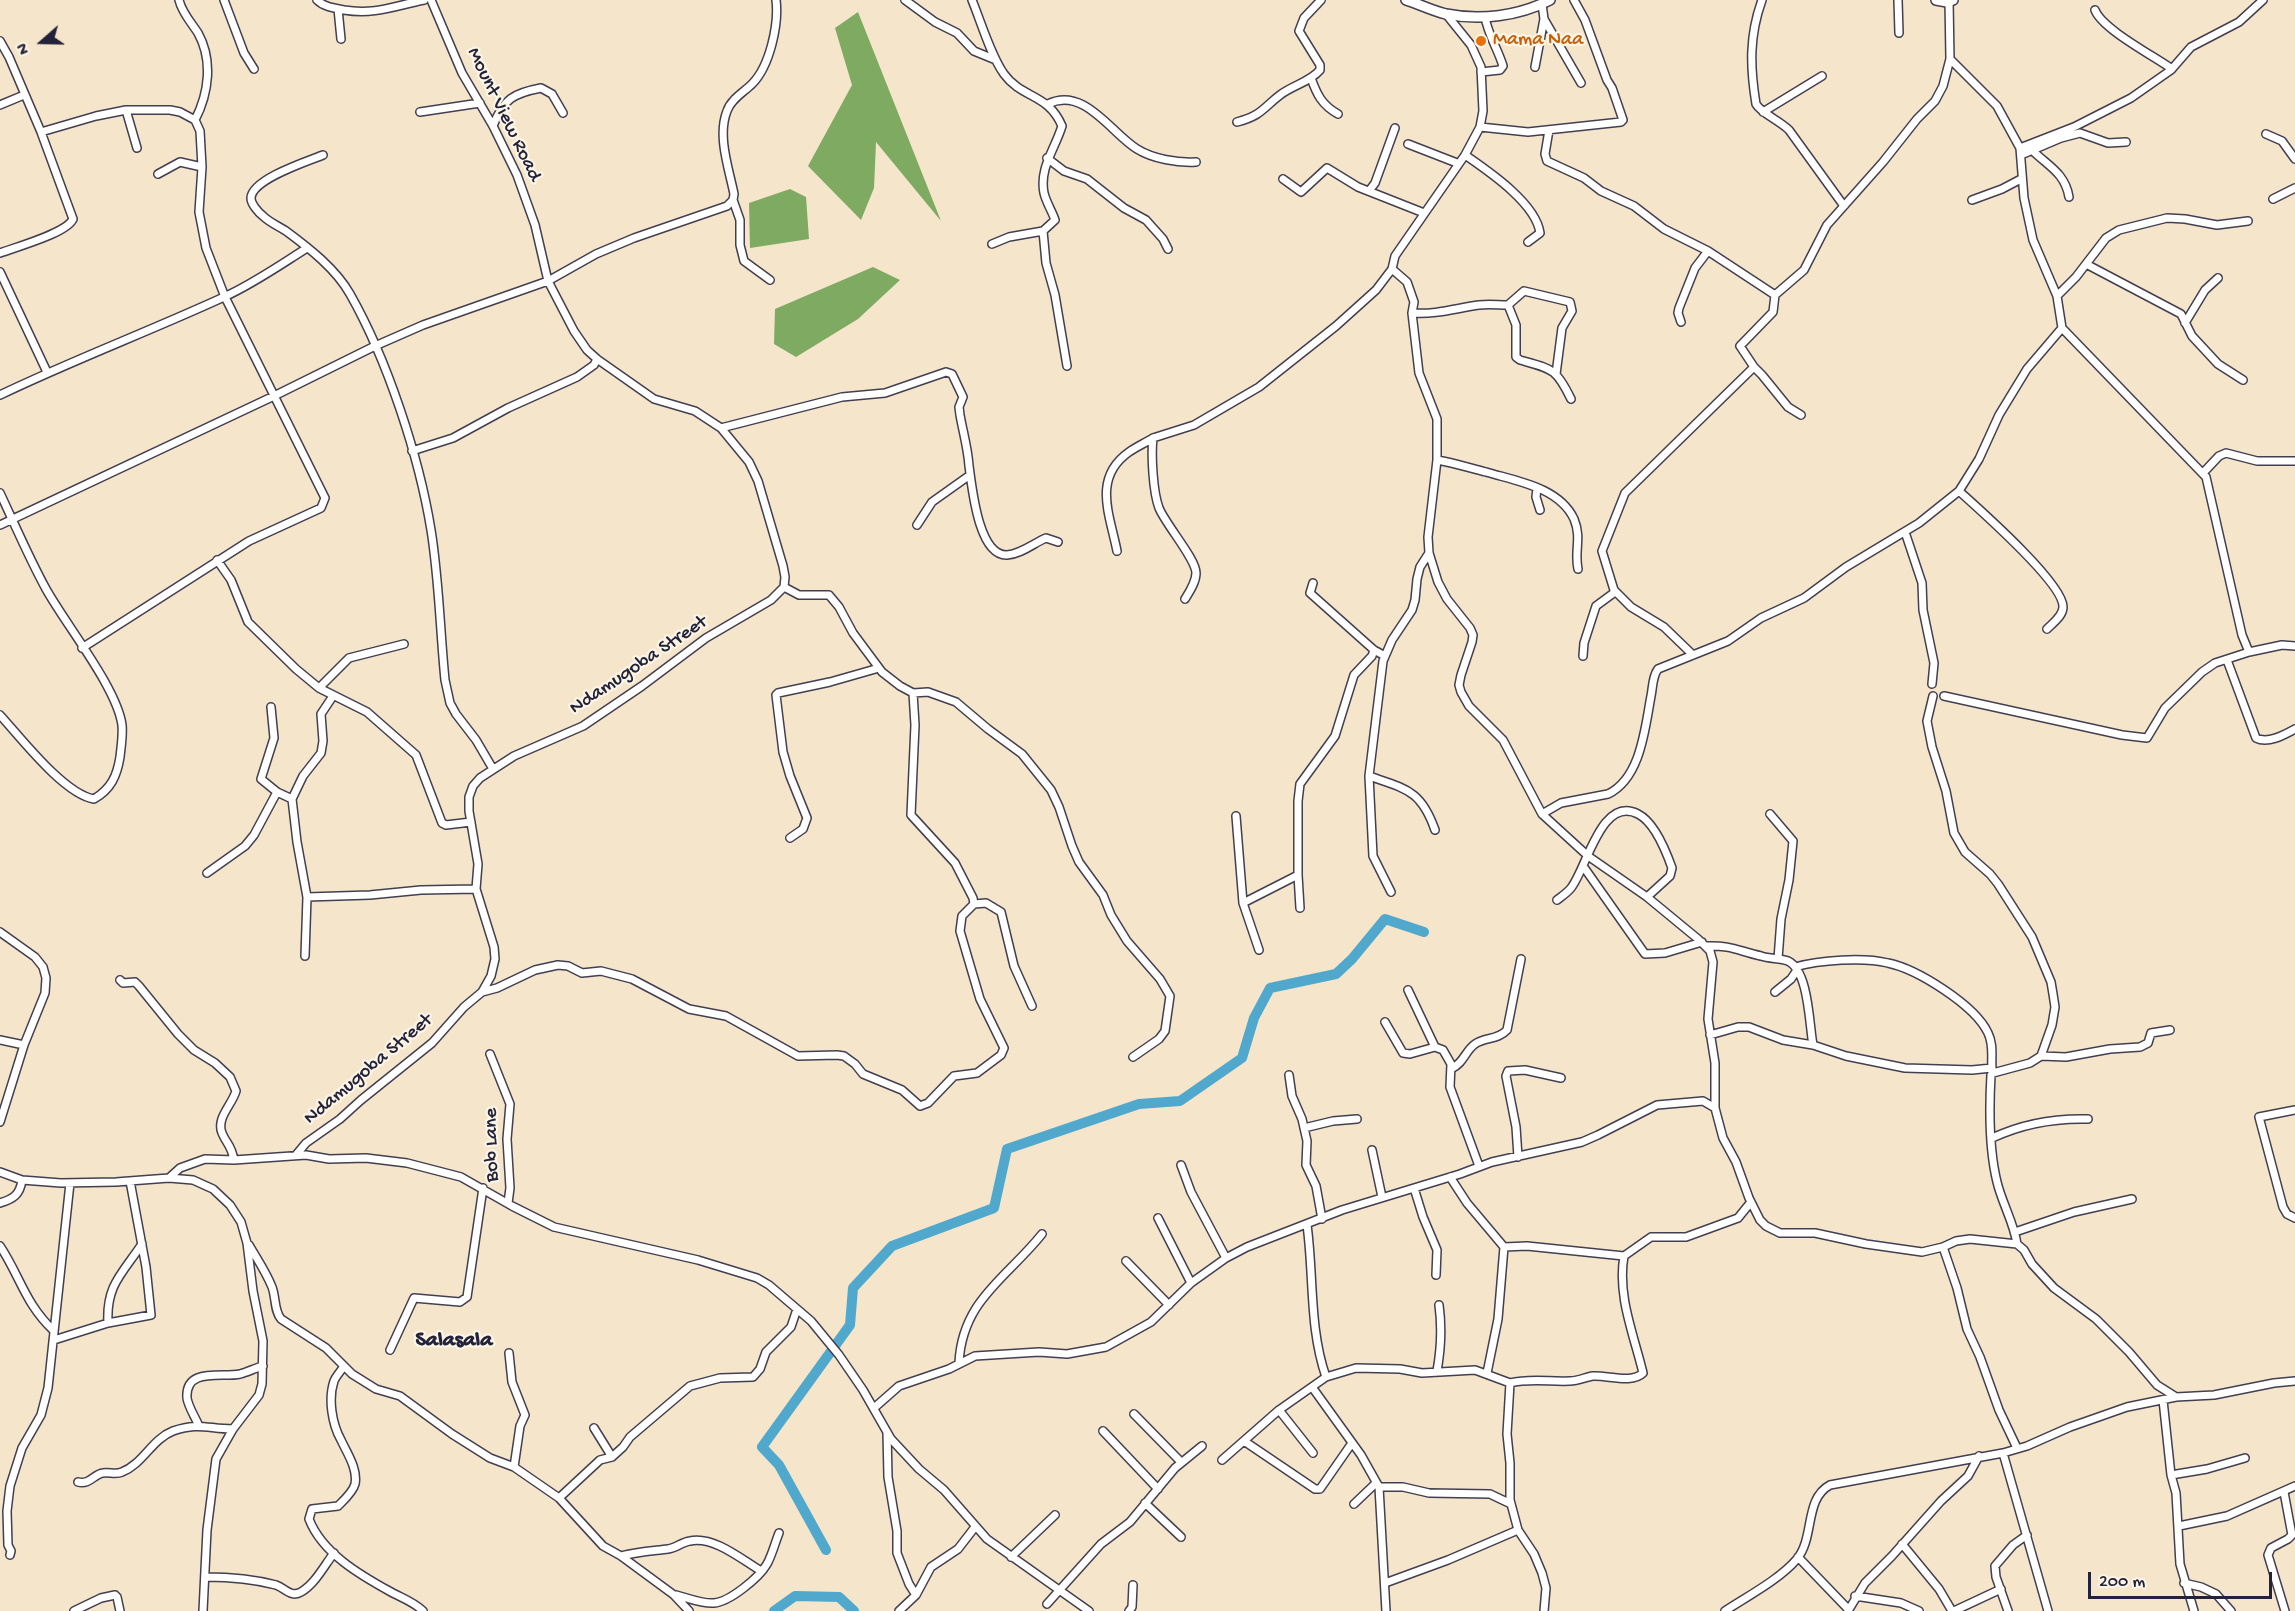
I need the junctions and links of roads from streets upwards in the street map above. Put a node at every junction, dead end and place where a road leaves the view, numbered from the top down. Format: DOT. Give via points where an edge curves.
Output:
graph roads {
  1 [pos="179,0"];
  2 [pos="224,0"];
  3 [pos="317,0"];
  4 [pos="424,0"];
  5 [pos="431,0"];
  6 [pos="776,0"];
  7 [pos="905,0"];
  8 [pos="972,0"];
  9 [pos="1321,0"];
  10 [pos="1406,0"];
  11 [pos="1574,0"];
  12 [pos="1762,0"];
  13 [pos="1898,0"];
  14 [pos="1936,0"];
  15 [pos="1951,0"];
  16 [pos="2263,0"];
  17 [pos="1546,2"];
  18 [pos="1428,4"];
  19 [pos="338,9"];
  20 [pos="2095,10"];
  21 [pos="1446,14"];
  22 [pos="1485,18"];
  23 [pos="1544,19"];
  24 [pos="1899,33"];
  25 [pos="341,39"];
  26 [pos="0,41"];
  27 [pos="1950,58"];
  28 [pos="996,60"];
  29 [pos="1535,67"];
  30 [pos="254,69"];
  31 [pos="2172,69"];
  32 [pos="1481,72"];
  33 [pos="1822,76"];
  34 [pos="1311,78"];
  35 [pos="1581,84"];
  36 [pos="24,95"];
  37 [pos="480,103"];
  38 [pos="1048,104"];
  39 [pos="0,105"];
  40 [pos="126,110"];
  41 [pos="420,112"];
  42 [pos="1763,112"];
  43 [pos="563,113"];
  44 [pos="1338,114"];
  45 [pos="195,120"];
  46 [pos="1237,122"];
  47 [pos="493,126"];
  48 [pos="1480,127"];
  49 [pos="1395,128"];
  50 [pos="1548,130"];
  51 [pos="41,132"];
  52 [pos="2266,134"];
  53 [pos="2126,142"];
  54 [pos="1408,144"];
  55 [pos="137,148"];
  56 [pos="2033,151"];
  57 [pos="2021,152"];
  58 [pos="323,155"];
  59 [pos="1465,155"];
  60 [pos="1047,158"];
  61 [pos="2295,159"];
  62 [pos="1196,162"];
  63 [pos="1458,163"];
  64 [pos="202,167"];
  65 [pos="158,174"];
  66 [pos="2021,179"];
  67 [pos="1283,180"];
  68 [pos="2295,188"];
  69 [pos="1369,191"];
  70 [pos="2069,197"];
  71 [pos="2273,199"];
  72 [pos="733,200"];
  73 [pos="1972,200"];
  74 [pos="1844,206"];
  75 [pos="1424,213"];
  76 [pos="2248,221"];
  77 [pos="1043,231"];
  78 [pos="1528,242"];
  79 [pos="993,244"];
  80 [pos="307,248"];
  81 [pos="1168,249"];
  82 [pos="1708,251"];
  83 [pos="0,253"];
  84 [pos="2086,264"];
  85 [pos="1392,269"];
  86 [pos="0,272"];
  87 [pos="2218,278"];
  88 [pos="770,280"];
  89 [pos="548,281"];
  90 [pos="1775,295"];
  91 [pos="2057,296"];
  92 [pos="225,297"];
  93 [pos="1508,305"];
  94 [pos="1412,313"];
  95 [pos="1681,322"];
  96 [pos="2185,323"];
  97 [pos="2062,328"];
  98 [pos="375,346"];
  99 [pos="597,359"];
  100 [pos="1067,366"];
  101 [pos="1754,367"];
  102 [pos="47,372"];
  103 [pos="1556,374"];
  104 [pos="2243,380"];
  105 [pos="0,395"];
  106 [pos="274,396"];
  107 [pos="1571,399"];
  108 [pos="1801,415"];
  109 [pos="721,428"];
  110 [pos="1153,438"];
  111 [pos="412,451"];
  112 [pos="1437,460"];
  113 [pos="2295,461"];
  114 [pos="2203,473"];
  115 [pos="970,475"];
  116 [pos="1537,488"];
  117 [pos="1959,491"];
  118 [pos="0,493"];
  119 [pos="1540,510"];
  120 [pos="12,519"];
  121 [pos="0,525"];
  122 [pos="917,525"];
  123 [pos="1905,532"];
  124 [pos="1058,542"];
  125 [pos="1117,551"];
  126 [pos="1429,553"];
  127 [pos="217,560"];
  128 [pos="1578,569"];
  129 [pos="1312,583"];
  130 [pos="784,587"];
  131 [pos="1615,592"];
  132 [pos="1185,599"];
  133 [pos="2047,629"];
  134 [pos="404,644"];
  135 [pos="2295,646"];
  136 [pos="82,648"];
  137 [pos="1374,650"];
  138 [pos="2248,652"];
  139 [pos="1693,655"];
  140 [pos="1385,656"];
  141 [pos="1583,657"];
  142 [pos="2227,660"];
  143 [pos="879,668"];
  144 [pos="1932,684"];
  145 [pos="319,688"];
  146 [pos="913,693"];
  147 [pos="333,696"];
  148 [pos="1934,696"];
  149 [pos="1944,696"];
  150 [pos="271,707"];
  151 [pos="0,715"];
  152 [pos="2295,729"];
  153 [pos="493,769"];
  154 [pos="1369,776"];
  155 [pos="277,792"];
  156 [pos="292,799"];
  157 [pos="1542,814"];
  158 [pos="1770,814"];
  159 [pos="1236,816"];
  160 [pos="471,822"];
  161 [pos="1435,830"];
  162 [pos="789,838"];
  163 [pos="1588,856"];
  164 [pos="1583,866"];
  165 [pos="207,873"];
  166 [pos="1298,875"];
  167 [pos="476,889"];
  168 [pos="1391,892"];
  169 [pos="308,897"];
  170 [pos="1647,897"];
  171 [pos="1557,900"];
  172 [pos="1243,903"];
  173 [pos="974,904"];
  174 [pos="1300,908"];
  175 [pos="0,932"];
  176 [pos="1704,944"];
  177 [pos="1259,950"];
  178 [pos="305,956"];
  179 [pos="1521,959"];
  180 [pos="1778,959"];
  181 [pos="1796,968"];
  182 [pos="120,980"];
  183 [pos="1408,990"];
  184 [pos="482,992"];
  185 [pos="1775,992"];
  186 [pos="1032,1006"];
  187 [pos="1385,1022"];
  188 [pos="2170,1030"];
  189 [pos="1710,1035"];
  190 [pos="0,1040"];
  191 [pos="1813,1044"];
  192 [pos="24,1045"];
  193 [pos="1435,1047"];
  194 [pos="490,1054"];
  195 [pos="2041,1056"];
  196 [pos="1133,1057"];
  197 [pos="1451,1069"];
  198 [pos="1992,1070"];
  199 [pos="1289,1075"];
  200 [pos="1561,1078"];
  201 [pos="1715,1108"];
  202 [pos="2295,1110"];
  203 [pos="1357,1119"];
  204 [pos="2088,1119"];
  205 [pos="0,1122"];
  206 [pos="1304,1128"];
  207 [pos="1992,1138"];
  208 [pos="1372,1150"];
  209 [pos="296,1155"];
  210 [pos="1518,1157"];
  211 [pos="234,1160"];
  212 [pos="1181,1165"];
  213 [pos="1479,1166"];
  214 [pos="0,1172"];
  215 [pos="1450,1177"];
  216 [pos="169,1178"];
  217 [pos="21,1180"];
  218 [pos="130,1181"];
  219 [pos="70,1183"];
  220 [pos="483,1188"];
  221 [pos="1414,1188"];
  222 [pos="1382,1197"];
  223 [pos="2132,1199"];
  224 [pos="1751,1202"];
  225 [pos="0,1203"];
  226 [pos="508,1203"];
  227 [pos="1158,1218"];
  228 [pos="2295,1218"];
  229 [pos="1322,1219"];
  230 [pos="1307,1225"];
  231 [pos="2015,1232"];
  232 [pos="1042,1234"];
  233 [pos="248,1243"];
  234 [pos="142,1244"];
  235 [pos="2017,1244"];
  236 [pos="0,1246"];
  237 [pos="1504,1247"];
  238 [pos="1942,1247"];
  239 [pos="1624,1256"];
  240 [pos="1227,1258"];
  241 [pos="1126,1261"];
  242 [pos="1436,1275"];
  243 [pos="1191,1283"];
  244 [pos="1168,1305"];
  245 [pos="1439,1305"];
  246 [pos="797,1309"];
  247 [pos="108,1323"];
  248 [pos="54,1331"];
  249 [pos="54,1340"];
  250 [pos="390,1350"];
  251 [pos="509,1353"];
  252 [pos="959,1363"];
  253 [pos="263,1366"];
  254 [pos="344,1366"];
  255 [pos="1437,1371"];
  256 [pos="1487,1373"];
  257 [pos="1326,1377"];
  258 [pos="2295,1381"];
  259 [pos="1510,1383"];
  260 [pos="1312,1387"];
  261 [pos="2175,1397"];
  262 [pos="2163,1400"];
  263 [pos="874,1408"];
  264 [pos="1278,1410"];
  265 [pos="1134,1414"];
  266 [pos="198,1424"];
  267 [pos="594,1428"];
  268 [pos="233,1429"];
  269 [pos="887,1430"];
  270 [pos="1102,1431"];
  271 [pos="1244,1441"];
  272 [pos="1352,1443"];
  273 [pos="1202,1446"];
  274 [pos="2017,1448"];
  275 [pos="1313,1453"];
  276 [pos="2002,1453"];
  277 [pos="1979,1456"];
  278 [pos="612,1457"];
  279 [pos="2245,1458"];
  280 [pos="1222,1460"];
  281 [pos="1181,1462"];
  282 [pos="514,1467"];
  283 [pos="2171,1475"];
  284 [pos="78,1482"];
  285 [pos="1377,1485"];
  286 [pos="2295,1486"];
  287 [pos="1158,1489"];
  288 [pos="2284,1492"];
  289 [pos="559,1498"];
  290 [pos="1145,1503"];
  291 [pos="1354,1504"];
  292 [pos="1511,1504"];
  293 [pos="1055,1515"];
  294 [pos="2179,1526"];
  295 [pos="975,1527"];
  296 [pos="1518,1530"];
  297 [pos="780,1533"];
  298 [pos="2027,1535"];
  299 [pos="1181,1537"];
  300 [pos="2292,1541"];
  301 [pos="1902,1544"];
  302 [pos="334,1553"];
  303 [pos="9,1555"];
  304 [pos="621,1556"];
  305 [pos="1011,1557"];
  306 [pos="1798,1557"];
  307 [pos="761,1571"];
  308 [pos="206,1577"];
  309 [pos="1385,1583"];
  310 [pos="2184,1583"];
  311 [pos="1133,1585"];
  312 [pos="2001,1589"];
  313 [pos="1061,1590"];
  314 [pos="674,1595"];
  315 [pos="916,1595"];
  316 [pos="1855,1596"];
  317 [pos="1047,1604"];
  318 [pos="1736,1608"];
  319 [pos="1848,1610"];
  320 [pos="74,1611"];
  321 [pos="120,1611"];
  322 [pos="203,1611"];
  323 [pos="423,1611"];
  324 [pos="689,1611"];
  325 [pos="899,1611"];
  326 [pos="1089,1611"];
  327 [pos="1129,1611"];
  328 [pos="1386,1611"];
  329 [pos="1544,1611"];
  330 [pos="1725,1611"];
  331 [pos="1919,1611"];
  332 [pos="1953,1611"];
  333 [pos="2008,1611"];
  334 [pos="2048,1611"];
  335 [pos="2194,1611"];
  336 [pos="2231,1611"];
  337 [pos="2285,1611"];
  1 -- 45 [label="street" via="201,38 207,67 208,85"];
  2 -- 30 [label="street"];
  3 -- 19 [label="street"];
  4 -- 19 [label="street" via="378,12"];
  5 -- 37 [label="street, Mount View Road" via="462,73"];
  6 -- 72 [label="street" via="776,30 770,50 755,82 732,103 725,119 724,146"];
  7 -- 28 [label="street" via="957,33 974,51"];
  8 -- 28 [label="street"];
  9 -- 34 [label="street" via="1299,31 1320,65"];
  10 -- 18 [label="street"];
  11 -- 50 [label="street" via="1623,120"];
  12 -- 42 [label="street" via="1751,56 1756,104"];
  13 -- 24 [label="street"];
  14 -- 15 [label="street"];
  15 -- 27 [label="street"];
  16 -- 31 [label="street" via="2239,22 2191,47"];
  17 -- 22 [label="street"];
  17 -- 23 [label="street"];
  18 -- 21 [label="street"];
  19 -- 25 [label="street"];
  20 -- 31 [label="street" via="2104,24"];
  21 -- 22 [label="street"];
  21 -- 32 [label="street" via="1471,45"];
  22 -- 32 [label="street" via="1503,66 1500,70"];
  23 -- 29 [label="street"];
  23 -- 35 [label="street"];
  26 -- 36 [label="street"];
  27 -- 57 [label="street" via="1997,106"];
  27 -- 74 [label="street" via="1935,101"];
  28 -- 38 [label="street" via="1011,81"];
  31 -- 57 [label="street" via="2130,99"];
  32 -- 48 [label="street" via="1484,111"];
  33 -- 42 [label="street"];
  34 -- 44 [label="street" via="1322,102"];
  34 -- 46 [label="street" via="1282,94 1260,114"];
  36 -- 39 [label="street"];
  36 -- 51 [label="street"];
  37 -- 41 [label="street"];
  37 -- 47 [label="street, Mount View Road"];
  38 -- 60 [label="street" via="1062,126"];
  38 -- 62 [label="street" via="1058,99 1072,100 1098,115 1140,151 1174,162"];
  40 -- 45 [label="street" via="170,110"];
  40 -- 51 [label="street"];
  40 -- 55 [label="street"];
  42 -- 74 [label="street" via="1789,130"];
  43 -- 47 [label="street" via="552,94 542,88 531,90 506,100"];
  45 -- 64 [label="street" via="200,131"];
  47 -- 89 [label="street, Mount View Road" via="535,225"];
  48 -- 50 [label="street"];
  48 -- 59 [label="street"];
  49 -- 69 [label="street"];
  50 -- 82 [label="street" via="1547,161 1584,178 1601,191 1634,206 1664,229"];
  51 -- 83 [label="street" via="73,219 58,231"];
  52 -- 61 [label="street" via="2282,141"];
  53 -- 56 [label="street" via="2108,143 2080,133"];
  54 -- 63 [label="street"];
  56 -- 57 [label="street"];
  56 -- 70 [label="street" via="2055,169"];
  57 -- 66 [label="street"];
  58 -- 80 [label="street" via="268,179 251,196 264,217"];
  59 -- 63 [label="street"];
  59 -- 78 [label="street" via="1494,176 1537,219 1540,232"];
  60 -- 77 [label="street" via="1044,195 1055,220"];
  60 -- 81 [label="street" via="1064,171 1088,180 1146,220"];
  63 -- 75 [label="street"];
  64 -- 65 [label="street" via="180,162"];
  64 -- 92 [label="street" via="200,225"];
  66 -- 73 [label="street"];
  66 -- 91 [label="street" via="2033,240"];
  67 -- 69 [label="street" via="1301,192 1327,168"];
  68 -- 71 [label="street"];
  69 -- 75 [label="street"];
  72 -- 88 [label="street" via="740,220 744,261"];
  72 -- 89 [label="street" via="727,206 596,254"];
  74 -- 90 [label="street" via="1827,225 1804,270"];
  75 -- 85 [label="street" via="1395,256"];
  76 -- 84 [label="street" via="2217,225 2168,218 2128,226 2106,238"];
  77 -- 79 [label="street"];
  77 -- 100 [label="street"];
  80 -- 92 [label="street"];
  80 -- 98 [label="street" via="344,282"];
  82 -- 90 [label="street"];
  82 -- 95 [label="street" via="1695,268 1679,308"];
  84 -- 91 [label="street"];
  84 -- 96 [label="street" via="2168,306 2181,314"];
  85 -- 94 [label="street" via="1407,282 1414,302"];
  85 -- 110 [label="street" via="1354,310 1259,387 1194,425"];
  86 -- 102 [label="street"];
  87 -- 96 [label="street" via="2205,290"];
  89 -- 98 [label="street"];
  89 -- 99 [label="street, Mount View Road" via="574,331"];
  90 -- 101 [label="street" via="1773,312 1740,346"];
  91 -- 97 [label="street"];
  92 -- 102 [label="street"];
  92 -- 106 [label="street"];
  93 -- 94 [label="street"];
  93 -- 103 [label="street" via="1516,325 1516,357"];
  93 -- 103 [label="street" via="1524,291 1570,302 1572,311 1562,328"];
  94 -- 112 [label="street" via="1419,373 1437,419"];
  96 -- 104 [label="street" via="2218,364"];
  97 -- 114 [label="street"];
  97 -- 117 [label="street" via="2026,369"];
  98 -- 106 [label="street"];
  98 -- 111 [label="street"];
  99 -- 109 [label="street, Mount View Road" via="654,399 695,411"];
  99 -- 111 [label="street" via="577,377 453,438"];
  101 -- 108 [label="street" via="1788,407"];
  101 -- 131 [label="street" via="1623,496 1602,552"];
  102 -- 105 [label="street"];
  103 -- 107 [label="street"];
  106 -- 120 [label="street"];
  106 -- 127 [label="street" via="325,498 321,508 254,538"];
  109 -- 115 [label="street" via="842,397 885,393 946,372 955,377 963,397 959,407"];
  109 -- 130 [label="street, Mount View Road" via="749,462 758,482 783,566"];
  110 -- 125 [label="street" via="1128,452 1107,479 1105,495"];
  110 -- 132 [label="street" via="1160,509 1194,563 1196,573"];
  111 -- 153 [label="street" via="431,530 450,703"];
  112 -- 116 [label="street"];
  112 -- 126 [label="street"];
  113 -- 114 [label="street" via="2257,461 2226,453"];
  114 -- 138 [label="street"];
  115 -- 122 [label="street" via="932,502"];
  115 -- 124 [label="street" via="984,534 998,553 1008,555 1046,538"];
  116 -- 119 [label="street"];
  116 -- 128 [label="street" via="1562,504 1573,518 1579,544"];
  117 -- 123 [label="street"];
  117 -- 133 [label="street" via="2040,568 2062,601 2062,613"];
  118 -- 120 [label="street"];
  120 -- 121 [label="street"];
  120 -- 136 [label="street" via="46,589"];
  123 -- 139 [label="street" via="1845,567 1804,598 1761,618 1728,641"];
  123 -- 144 [label="street" via="1922,583 1923,610 1934,663"];
  126 -- 140 [label="street" via="1420,567 1412,610"];
  126 -- 157 [label="street" via="1447,599 1473,634 1459,685 1465,700 1503,740"];
  127 -- 136 [label="street"];
  127 -- 145 [label="street" via="231,580 248,622"];
  129 -- 137 [label="street" via="1310,592"];
  130 -- 143 [label="street" via="799,595 825,593 834,599"];
  130 -- 153 [label="street, Ndamugoba Street" via="771,600 706,638 583,726"];
  131 -- 139 [label="street" via="1664,627"];
  131 -- 141 [label="street" via="1596,606"];
  134 -- 145 [label="street" via="349,658"];
  135 -- 138 [label="street"];
  136 -- 151 [label="street" via="111,695 122,726 115,777 102,794 94,799 75,792"];
  137 -- 140 [label="street"];
  137 -- 166 [label="street" via="1354,675 1335,736 1300,784"];
  138 -- 142 [label="street"];
  139 -- 157 [label="street" via="1656,672 1635,762 1622,784 1608,794 1561,803"];
  140 -- 154 [label="street"];
  142 -- 149 [label="street" via="2215,663 2190,683 2165,708 2147,738"];
  142 -- 152 [label="street" via="2256,738 2264,741"];
  143 -- 146 [label="street"];
  143 -- 162 [label="street" via="776,695 783,752 807,818 803,829"];
  145 -- 147 [label="street"];
  146 -- 173 [label="street" via="911,815 955,863"];
  146 -- 196 [label="street" via="928,692 956,702 1023,754 1050,790 1079,862 1103,895 1127,941 1170,996 1166,1031"];
  147 -- 156 [label="street" via="321,714 321,753"];
  147 -- 160 [label="street" via="367,712 416,755 442,823"];
  148 -- 195 [label="street" via="1927,721 1954,833 1965,852 1998,884 2032,937 2051,982 2055,1007"];
  150 -- 155 [label="street" via="274,738 261,779"];
  153 -- 160 [label="street, Ndamugoba Street" via="473,786 469,797"];
  154 -- 161 [label="street" via="1417,796"];
  154 -- 168 [label="street" via="1373,856"];
  155 -- 156 [label="street"];
  155 -- 165 [label="street" via="245,846"];
  156 -- 169 [label="street"];
  157 -- 163 [label="street"];
  158 -- 180 [label="street" via="1793,841"];
  159 -- 172 [label="street"];
  160 -- 167 [label="street, Ndamugoba Street" via="478,864"];
  163 -- 164 [label="street"];
  163 -- 170 [label="street"];
  163 -- 170 [label="street" via="1601,830 1615,814 1625,810 1641,816 1649,823 1672,867 1670,876"];
  164 -- 171 [label="street" via="1572,887"];
  164 -- 176 [label="street" via="1645,954"];
  166 -- 172 [label="street"];
  166 -- 174 [label="street"];
  167 -- 169 [label="street"];
  167 -- 184 [label="street, Ndamugoba Street" via="495,959"];
  169 -- 178 [label="street"];
  170 -- 176 [label="street"];
  172 -- 177 [label="street"];
  173 -- 184 [label="street" via="962,916 960,931 980,999 1004,1052 977,1073 954,1076 923,1106 902,1089 863,1074 844,1056 798,1056 726,1016 689,1009 632,979 602,971 582,973 558,965"];
  173 -- 186 [label="street" via="986,903 1001,912 1014,966"];
  175 -- 192 [label="street" via="35,957 46,978 45,993"];
  176 -- 180 [label="street" via="1731,946"];
  176 -- 189 [label="street" via="1713,962 1708,1005"];
  179 -- 197 [label="street" via="1507,1030 1498,1037 1477,1042 1463,1061"];
  180 -- 181 [label="street"];
  181 -- 185 [label="street"];
  181 -- 191 [label="street" via="1806,992"];
  181 -- 198 [label="street" via="1834,961 1885,962 1917,975 1959,999 1988,1031"];
  182 -- 211 [label="street" via="135,982 178,1034 230,1077 236,1091 223,1115 221,1131 232,1148"];
  183 -- 193 [label="street"];
  184 -- 209 [label="street, Ndamugoba Street" via="432,1043"];
  187 -- 193 [label="street" via="1403,1053"];
  188 -- 195 [label="street" via="2151,1033 2148,1043 2140,1047 2066,1057"];
  189 -- 191 [label="street" via="1749,1027 1783,1040"];
  189 -- 201 [label="street" via="1715,1063"];
  190 -- 192 [label="street"];
  191 -- 198 [label="street" via="1846,1056 1905,1068"];
  192 -- 205 [label="street"];
  193 -- 197 [label="street" via="1443,1050"];
  194 -- 226 [label="street, Bob Lane" via="510,1104"];
  195 -- 198 [label="street" via="2030,1063"];
  197 -- 213 [label="street" via="1450,1087"];
  198 -- 207 [label="street"];
  199 -- 206 [label="street"];
  200 -- 210 [label="street" via="1526,1070 1508,1071"];
  201 -- 210 [label="street" via="1703,1101 1657,1105 1590,1138"];
  201 -- 224 [label="street" via="1723,1138"];
  202 -- 228 [label="street" via="2259,1118 2283,1207"];
  203 -- 206 [label="street"];
  204 -- 207 [label="street" via="2032,1123"];
  206 -- 229 [label="street" via="1306,1165 1316,1186"];
  207 -- 231 [label="street" via="1996,1179"];
  208 -- 222 [label="street"];
  209 -- 211 [label="street"];
  209 -- 220 [label="street" via="407,1163 461,1177"];
  210 -- 213 [label="street"];
  211 -- 216 [label="street" via="195,1161"];
  212 -- 240 [label="street" via="1191,1192"];
  213 -- 215 [label="street"];
  214 -- 217 [label="street"];
  215 -- 221 [label="street"];
  215 -- 237 [label="street"];
  216 -- 218 [label="street"];
  216 -- 233 [label="street" via="193,1180 213,1189 230,1205"];
  217 -- 219 [label="street"];
  217 -- 225 [label="street" via="15,1197"];
  218 -- 219 [label="street"];
  218 -- 234 [label="street"];
  219 -- 248 [label="street"];
  220 -- 226 [label="street"];
  220 -- 250 [label="street" via="470,1292 460,1302 414,1298"];
  221 -- 222 [label="street"];
  221 -- 242 [label="street" via="1437,1250"];
  222 -- 229 [label="street"];
  223 -- 231 [label="street" via="2074,1212"];
  224 -- 238 [label="street" via="1766,1226 1780,1233 1821,1233 1905,1251"];
  224 -- 239 [label="street" via="1737,1218 1686,1237 1651,1237"];
  226 -- 246 [label="street" via="554,1227 744,1273 769,1285"];
  227 -- 243 [label="street"];
  229 -- 230 [label="street"];
  230 -- 240 [label="street"];
  230 -- 257 [label="street" via="1315,1336"];
  231 -- 235 [label="street"];
  232 -- 252 [label="street" via="981,1298 962,1340"];
  233 -- 253 [label="street"];
  233 -- 254 [label="street" via="273,1290 278,1317 326,1348"];
  234 -- 247 [label="street" via="111,1290"];
  234 -- 247 [label="street" via="151,1315"];
  235 -- 238 [label="street" via="1970,1239"];
  235 -- 261 [label="street" via="2054,1288 2096,1319 2157,1385"];
  236 -- 248 [label="street" via="26,1296"];
  237 -- 239 [label="street"];
  237 -- 256 [label="street" via="1498,1319"];
  238 -- 274 [label="street" via="1967,1329"];
  239 -- 259 [label="street" via="1621,1273 1628,1323 1643,1373 1623,1378 1593,1376 1571,1381"];
  240 -- 243 [label="street"];
  241 -- 244 [label="street"];
  243 -- 244 [label="street"];
  244 -- 252 [label="street" via="1151,1322 1093,1351 975,1356"];
  245 -- 255 [label="street" via="1442,1348"];
  246 -- 263 [label="street" via="839,1355"];
  246 -- 278 [label="street" via="791,1327 766,1352 753,1377 720,1378 690,1386"];
  247 -- 249 [label="street"];
  248 -- 249 [label="street"];
  249 -- 303 [label="street" via="41,1415 19,1453 10,1486"];
  251 -- 282 [label="street" via="512,1382 525,1415"];
  252 -- 263 [label="street" via="899,1386"];
  253 -- 266 [label="street" via="241,1374 203,1375 194,1380 187,1399"];
  253 -- 268 [label="street" via="259,1395"];
  254 -- 282 [label="street" via="376,1389 400,1396 490,1458"];
  254 -- 302 [label="street" via="334,1382 332,1410 339,1438 355,1472 355,1482 338,1506 312,1509 309,1519"];
  255 -- 256 [label="street"];
  255 -- 257 [label="street" via="1356,1368"];
  256 -- 259 [label="street"];
  257 -- 260 [label="street"];
  258 -- 261 [label="street" via="2214,1395"];
  259 -- 292 [label="street" via="1507,1446"];
  260 -- 264 [label="street"];
  260 -- 272 [label="street"];
  261 -- 262 [label="street"];
  262 -- 274 [label="street" via="2119,1410"];
  262 -- 283 [label="street"];
  263 -- 269 [label="street"];
  264 -- 271 [label="street"];
  264 -- 275 [label="street"];
  265 -- 281 [label="street"];
  266 -- 268 [label="street"];
  266 -- 284 [label="street" via="164,1436 122,1472 103,1473 86,1483"];
  267 -- 278 [label="street"];
  268 -- 308 [label="street" via="216,1459"];
  269 -- 295 [label="street" via="898,1448 944,1490"];
  269 -- 315 [label="street" via="886,1457 897,1553"];
  270 -- 287 [label="street"];
  271 -- 272 [label="street" via="1315,1489 1320,1489"];
  271 -- 280 [label="street"];
  272 -- 285 [label="street"];
  273 -- 281 [label="street"];
  274 -- 276 [label="street"];
  276 -- 277 [label="street"];
  276 -- 298 [label="street"];
  277 -- 301 [label="street" via="1968,1476"];
  277 -- 306 [label="street" via="1827,1487 1815,1501 1807,1541"];
  278 -- 289 [label="street" via="600,1460"];
  279 -- 283 [label="street"];
  281 -- 287 [label="street"];
  282 -- 289 [label="street"];
  283 -- 294 [label="street"];
  285 -- 291 [label="street"];
  285 -- 292 [label="street" via="1429,1493 1490,1494"];
  285 -- 309 [label="street"];
  286 -- 288 [label="street"];
  287 -- 290 [label="street"];
  288 -- 294 [label="street" via="2227,1516"];
  288 -- 300 [label="street"];
  289 -- 304 [label="street" via="603,1546"];
  290 -- 299 [label="street"];
  290 -- 313 [label="street" via="1130,1522 1101,1544"];
  292 -- 296 [label="street"];
  293 -- 305 [label="street"];
  294 -- 310 [label="street"];
  295 -- 305 [label="street"];
  295 -- 315 [label="street" via="958,1549 931,1567"];
  296 -- 309 [label="street"];
  296 -- 329 [label="street" via="1542,1573 1546,1588"];
  297 -- 307 [label="street"];
  298 -- 312 [label="street" via="1995,1566"];
  298 -- 334 [label="street"];
  300 -- 337 [label="street" via="2271,1548 2268,1555"];
  301 -- 316 [label="street"];
  301 -- 332 [label="street"];
  302 -- 308 [label="street" via="299,1594 273,1584"];
  302 -- 323 [label="street" via="362,1576"];
  304 -- 307 [label="street" via="671,1549 689,1541 710,1541"];
  304 -- 314 [label="street"];
  305 -- 313 [label="street"];
  306 -- 318 [label="street"];
  306 -- 319 [label="street"];
  307 -- 314 [label="street" via="723,1601 705,1603"];
  308 -- 322 [label="street"];
  309 -- 328 [label="street"];
  310 -- 335 [label="street"];
  310 -- 336 [label="street" via="2216,1594"];
  311 -- 327 [label="street"];
  312 -- 332 [label="street"];
  312 -- 333 [label="street"];
  313 -- 317 [label="street"];
  313 -- 326 [label="street"];
  314 -- 324 [label="street"];
  315 -- 325 [label="street"];
  316 -- 319 [label="street"];
  316 -- 331 [label="street" via="1901,1603"];
  318 -- 330 [label="street"];
  320 -- 321 [label="street" via="114,1595"];
}
